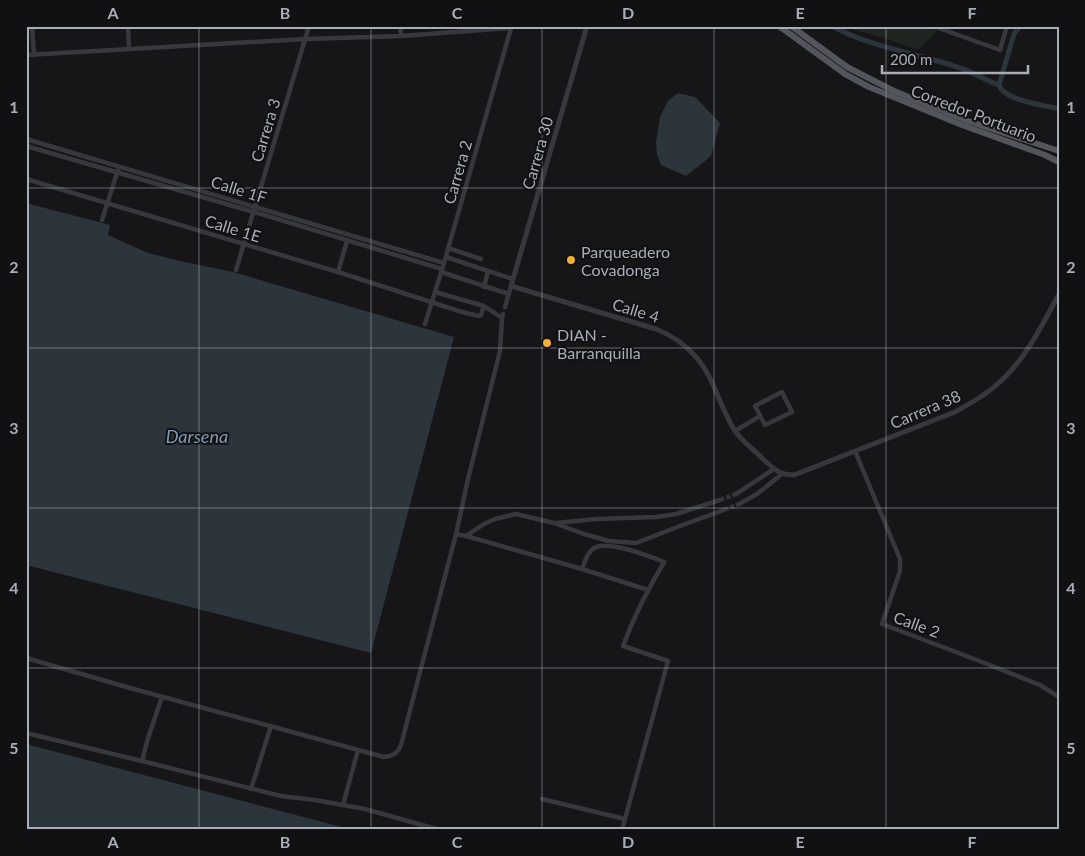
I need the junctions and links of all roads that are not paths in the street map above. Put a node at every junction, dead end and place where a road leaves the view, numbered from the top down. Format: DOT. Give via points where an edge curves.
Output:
graph roads {
  1 [pos="32,26"];
  2 [pos="128,26"];
  3 [pos="309,26"];
  4 [pos="400,26"];
  5 [pos="587,26"];
  6 [pos="779,26"];
  7 [pos="790,26"];
  8 [pos="933,26"];
  9 [pos="1007,26"];
  10 [pos="511,27"];
  11 [pos="401,36"];
  12 [pos="306,39"];
  13 [pos="129,49"];
  14 [pos="26,55"];
  15 [pos="34,55"];
  16 [pos="26,139"];
  17 [pos="26,146"];
  18 [pos="1059,151"];
  19 [pos="1059,162"];
  20 [pos="119,166"];
  21 [pos="117,172"];
  22 [pos="26,179"];
  23 [pos="163,179"];
  24 [pos="161,185"];
  25 [pos="108,204"];
  26 [pos="256,207"];
  27 [pos="254,212"];
  28 [pos="102,220"];
  29 [pos="339,232"];
  30 [pos="337,238"];
  31 [pos="347,241"];
  32 [pos="244,245"];
  33 [pos="448,248"];
  34 [pos="446,257"];
  35 [pos="481,259"];
  36 [pos="444,263"];
  37 [pos="236,270"];
  38 [pos="441,271"];
  39 [pos="488,271"];
  40 [pos="338,272"];
  41 [pos="513,279"];
  42 [pos="511,286"];
  43 [pos="484,287"];
  44 [pos="435,292"];
  45 [pos="509,294"];
  46 [pos="1059,294"];
  47 [pos="432,302"];
  48 [pos="484,306"];
  49 [pos="505,307"];
  50 [pos="424,324"];
  51 [pos="760,416"];
  52 [pos="734,430"];
  53 [pos="855,451"];
  54 [pos="774,469"];
  55 [pos="782,474"];
  56 [pos="736,494"];
  57 [pos="720,500"];
  58 [pos="739,504"];
  59 [pos="724,510"];
  60 [pos="554,523"];
  61 [pos="456,534"];
  62 [pos="466,536"];
  63 [pos="582,569"];
  64 [pos="648,590"];
  65 [pos="26,658"];
  66 [pos="162,696"];
  67 [pos="1059,697"];
  68 [pos="271,726"];
  69 [pos="26,733"];
  70 [pos="358,750"];
  71 [pos="142,761"];
  72 [pos="251,790"];
  73 [pos="542,799"];
  74 [pos="343,805"];
  75 [pos="625,820"];
  76 [pos="440,830"];
  77 [pos="622,830"];
  1 -- 15 [label="street"];
  2 -- 13 [label="street"];
  3 -- 12 [label="street, Carrera 3"];
  4 -- 11 [label="street"];
  5 -- 41 [label="street, Carrera 30"];
  6 -- 19 [label="main road, Corredor Portuario" via="845,74 869,87"];
  7 -- 18 [label="main road, Corredor Portuario" via="847,67 894,91 968,121"];
  8 -- 9 [label="street" via="1000,50"];
  10 -- 11 [label="street"];
  10 -- 33 [label="street, Carrera 2"];
  11 -- 12 [label="street"];
  12 -- 13 [label="street"];
  12 -- 26 [label="street, Carrera 3"];
  13 -- 15 [label="street"];
  14 -- 15 [label="street"];
  16 -- 20 [label="street, Calle 1F"];
  17 -- 21 [label="street, Calle 1F"];
  20 -- 21 [label="street"];
  20 -- 23 [label="street, Calle 1F"];
  21 -- 24 [label="street, Calle 1F"];
  21 -- 25 [label="street"];
  22 -- 25 [label="street, Calle 1E"];
  23 -- 24 [label="street"];
  23 -- 26 [label="street, Calle 1F"];
  24 -- 27 [label="street, Calle 1F"];
  25 -- 28 [label="street"];
  25 -- 32 [label="street, Calle 1E"];
  26 -- 27 [label="street, Carrera 3"];
  26 -- 29 [label="street, Calle 1F"];
  27 -- 30 [label="street, Calle 1F"];
  27 -- 32 [label="street, Carrera 3"];
  29 -- 30 [label="street"];
  29 -- 36 [label="street, Calle 1F"];
  30 -- 31 [label="street, Calle 1F"];
  31 -- 38 [label="street, Calle 1F"];
  31 -- 40 [label="street"];
  32 -- 37 [label="street, Carrera 3"];
  32 -- 40 [label="street, Calle 1E"];
  33 -- 34 [label="street, Carrera 2"];
  33 -- 35 [label="street"];
  34 -- 36 [label="street, Carrera 2"];
  34 -- 39 [label="street"];
  36 -- 38 [label="street, Carrera 2"];
  38 -- 43 [label="street, Calle 1F"];
  38 -- 44 [label="street, Carrera 2"];
  39 -- 41 [label="street"];
  39 -- 43 [label="street"];
  40 -- 47 [label="street, Calle 1E"];
  41 -- 42 [label="street, Carrera 30"];
  42 -- 45 [label="street"];
  42 -- 52 [label="street, Calle 4" via="656,328 677,339 703,367"];
  43 -- 45 [label="street, Calle 1F"];
  44 -- 47 [label="street, Carrera 2"];
  44 -- 48 [label="street"];
  45 -- 49 [label="street"];
  46 -- 53 [label="street, Carrera 38" via="1030,346 1000,382 978,399 956,412"];
  47 -- 48 [label="street, Calle 1E" via="479,316"];
  47 -- 50 [label="street, Carrera 2"];
  48 -- 61 [label="street" via="503,316 500,351"];
  51 -- 51 [label="street" via="755,406 782,392 792,412 765,425"];
  51 -- 52 [label="street"];
  52 -- 54 [label="street, Calle 4"];
  53 -- 55 [label="street, Carrera 38" via="794,475"];
  53 -- 67 [label="street, Calle 2" via="900,559 900,571 882,624 1040,685"];
  54 -- 55 [label="street, Calle 4"];
  54 -- 56 [label="street"];
  55 -- 58 [label="street"];
  57 -- 60 [label="street" via="657,517"];
  59 -- 60 [label="street" via="636,544 609,541"];
  60 -- 62 [label="street" via="516,514 495,519"];
  61 -- 62 [label="street"];
  61 -- 70 [label="street" via="398,750 384,757"];
  62 -- 63 [label="street"];
  63 -- 64 [label="street"];
  63 -- 64 [label="street" via="589,553 597,547 616,547 640,553 664,562"];
  64 -- 75 [label="street" via="623,646 668,661"];
  65 -- 66 [label="street"];
  66 -- 68 [label="street"];
  66 -- 71 [label="street"];
  68 -- 70 [label="street"];
  68 -- 72 [label="street"];
  69 -- 71 [label="street"];
  70 -- 74 [label="street"];
  71 -- 72 [label="street"];
  72 -- 74 [label="street"];
  73 -- 75 [label="street"];
  74 -- 76 [label="street"];
  75 -- 77 [label="street"];
}
